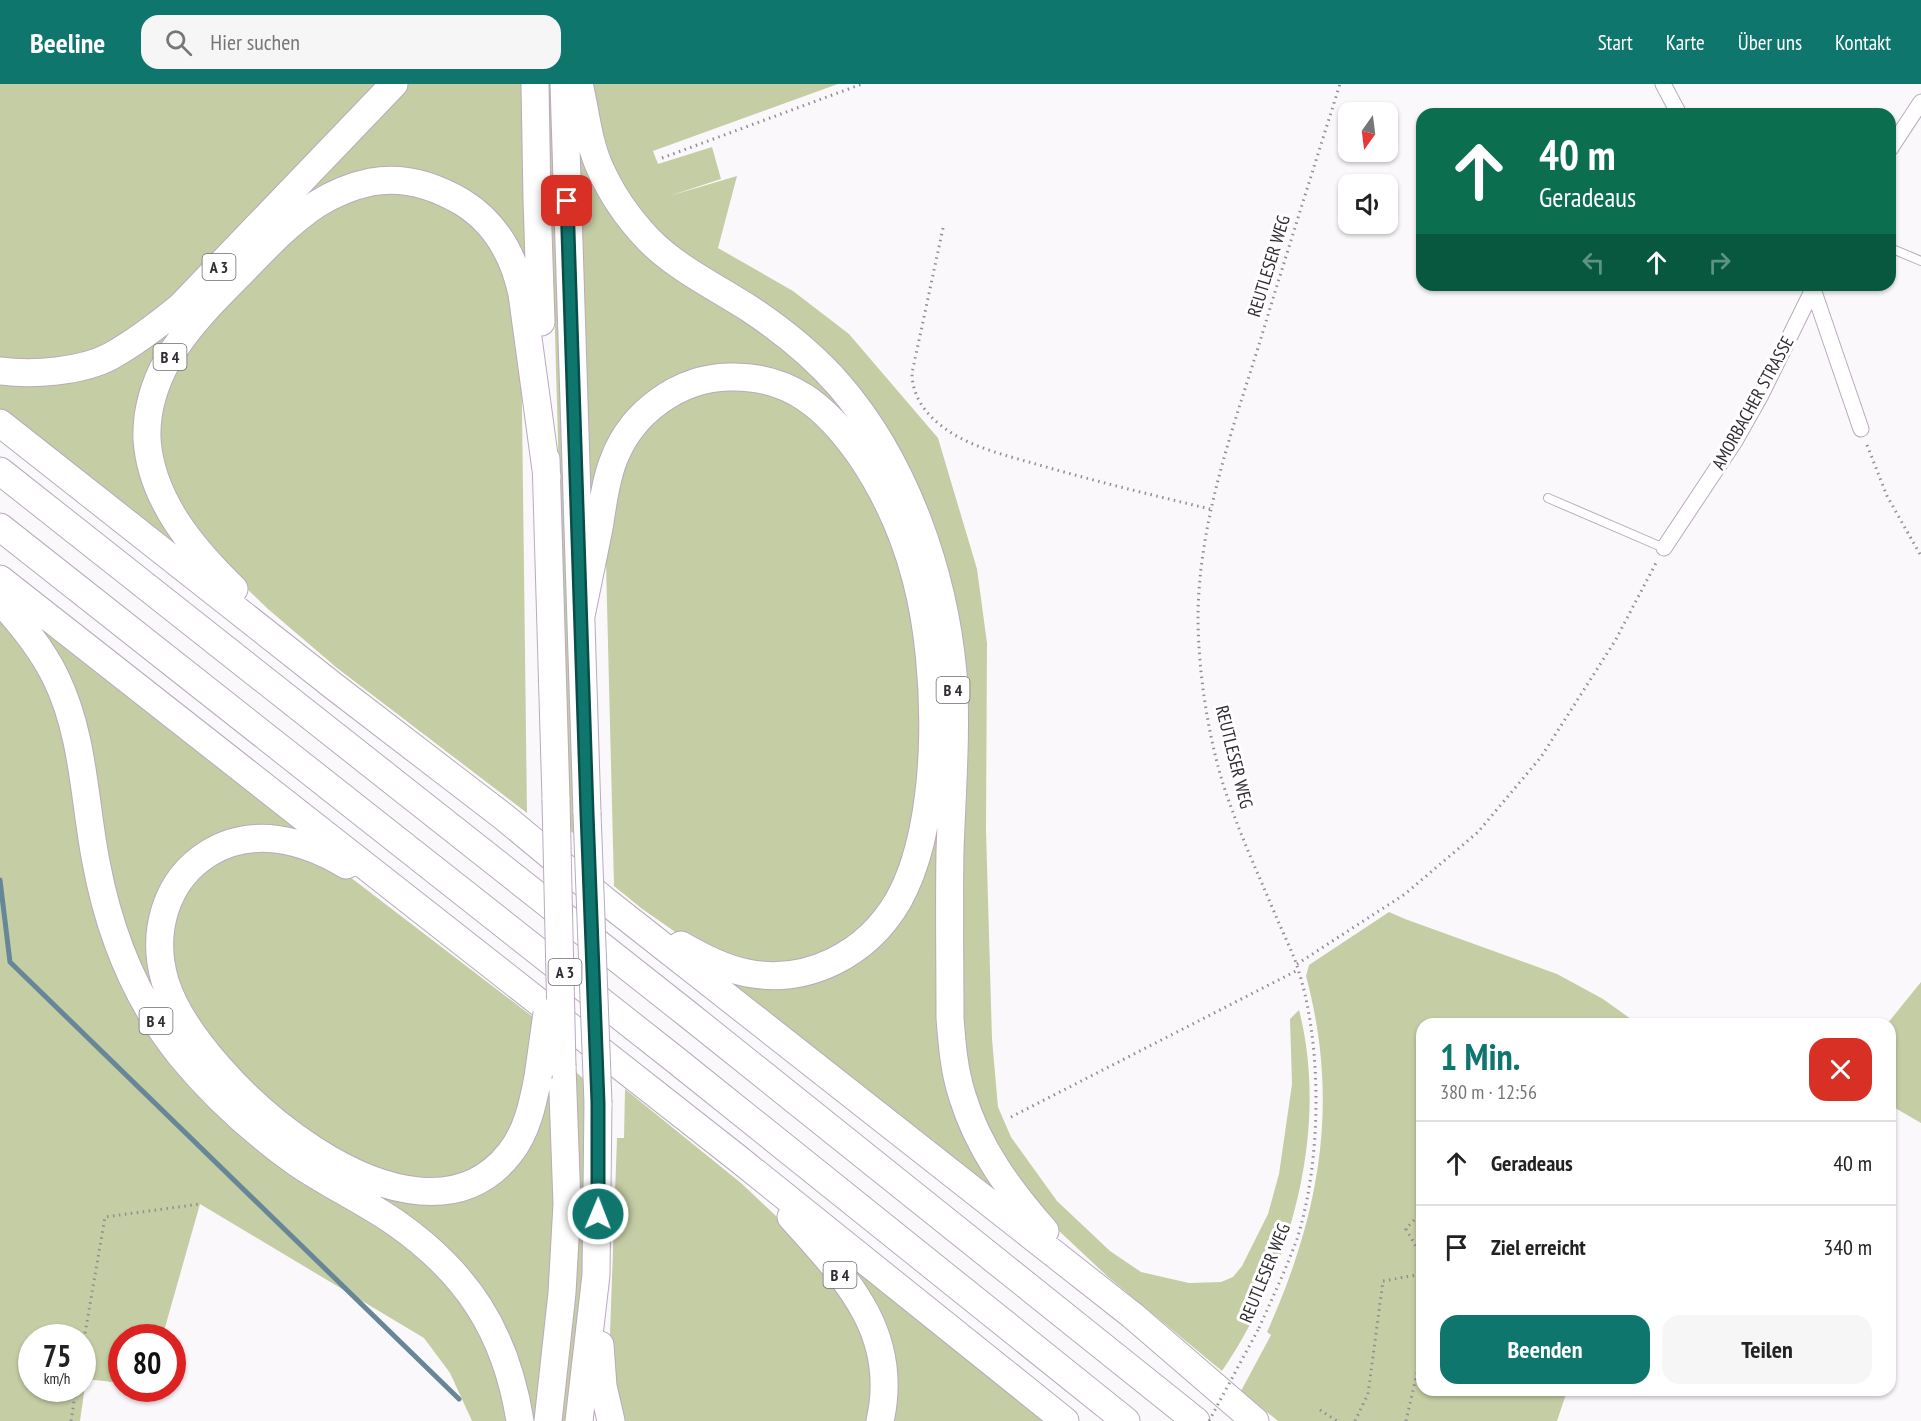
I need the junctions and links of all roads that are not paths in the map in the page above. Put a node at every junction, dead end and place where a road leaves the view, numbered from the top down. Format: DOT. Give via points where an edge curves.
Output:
graph roads {
  1 [pos="394,84"];
  2 [pos="535,84"];
  3 [pos="564,84"];
  4 [pos="579,84"];
  5 [pos="1663,84"];
  6 [pos="1921,102"];
  7 [pos="1676,108"];
  8 [pos="1896,140"];
  9 [pos="1896,251"];
  10 [pos="1921,261"];
  11 [pos="1812,291"];
  12 [pos="1815,291"];
  13 [pos="0,371"];
  14 [pos="0,423"];
  15 [pos="1861,429"];
  16 [pos="0,471"];
  17 [pos="547,477"];
  18 [pos="1548,498"];
  19 [pos="0,527"];
  20 [pos="1664,548"];
  21 [pos="0,579"];
  22 [pos="0,600"];
  23 [pos="581,616"];
  24 [pos="336,688"];
  25 [pos="603,898"];
  26 [pos="422,911"];
  27 [pos="550,1071"];
  28 [pos="736,1157"];
  29 [pos="596,1275"];
  30 [pos="1132,1315"];
  31 [pos="520,1421"];
  32 [pos="548,1421"];
  33 [pos="579,1421"];
  34 [pos="611,1421"];
  35 [pos="880,1421"];
  36 [pos="1065,1421"];
  37 [pos="1126,1421"];
  38 [pos="1196,1421"];
  39 [pos="1256,1421"];
  1 -- 13 [label="highway, A 3" via="180,307 150,331 109,357 82,365 44,372"];
  2 -- 17 [label="highway, B 4"];
  3 -- 23 [label="highway"];
  4 -- 30 [label="highway, B 4" via="599,167 638,228 665,254 771,324 821,366 862,416 908,498 937,581 952,674 950,1018 962,1094 981,1143 1017,1198 1045,1232"];
  5 -- 7 [label="street"];
  6 -- 8 [label="street"];
  9 -- 10 [label="lane"];
  11 -- 20 [label="street, AMORBACHER STRASSE" via="1735,441"];
  12 -- 15 [label="street"];
  14 -- 24 [label="highway"];
  16 -- 38 [label="highway, A 3"];
  17 -- 24 [label="highway, B 4" via="520,282 506,247 482,217 434,188 383,180 331,196 276,237 203,312 168,360 150,405 147,441 160,491 197,550"];
  17 -- 27 [label="highway, B 4, bridge" via="558,919"];
  18 -- 20 [label="lane"];
  19 -- 37 [label="highway, A 3"];
  21 -- 26 [label="highway"];
  22 -- 31 [label="highway, B 4" via="44,654 68,707 85,780 95,861 106,906 130,973 157,1022 206,1084 260,1134 296,1162 392,1221 459,1278 490,1324 505,1358"];
  23 -- 25 [label="highway" via="609,474 626,436 649,409 678,389 711,379 740,377 787,386 804,396 838,425 854,446 902,538 916,578 928,649 932,747 929,790 918,846 899,898 861,944 819,969 799,974 747,973 701,956"];
  23 -- 29 [label="highway, bridge" via="598,1103"];
  24 -- 25 [label="highway"];
  25 -- 30 [label="highway"];
  26 -- 27 [label="highway" via="318,851 282,840 248,838 208,854 179,882 165,907 159,934 163,972 186,1023 241,1089 287,1130 328,1158 391,1186 441,1191 466,1185 492,1170 518,1141 533,1099"];
  26 -- 28 [label="highway"];
  27 -- 32 [label="highway, B 4" via="567,1204"];
  28 -- 35 [label="highway, B 4" via="832,1264 865,1312 876,1333 883,1361 886,1384"];
  28 -- 36 [label="highway"];
  29 -- 33 [label="highway"];
  29 -- 34 [label="highway" via="601,1365"];
  30 -- 39 [label="highway"];
}
